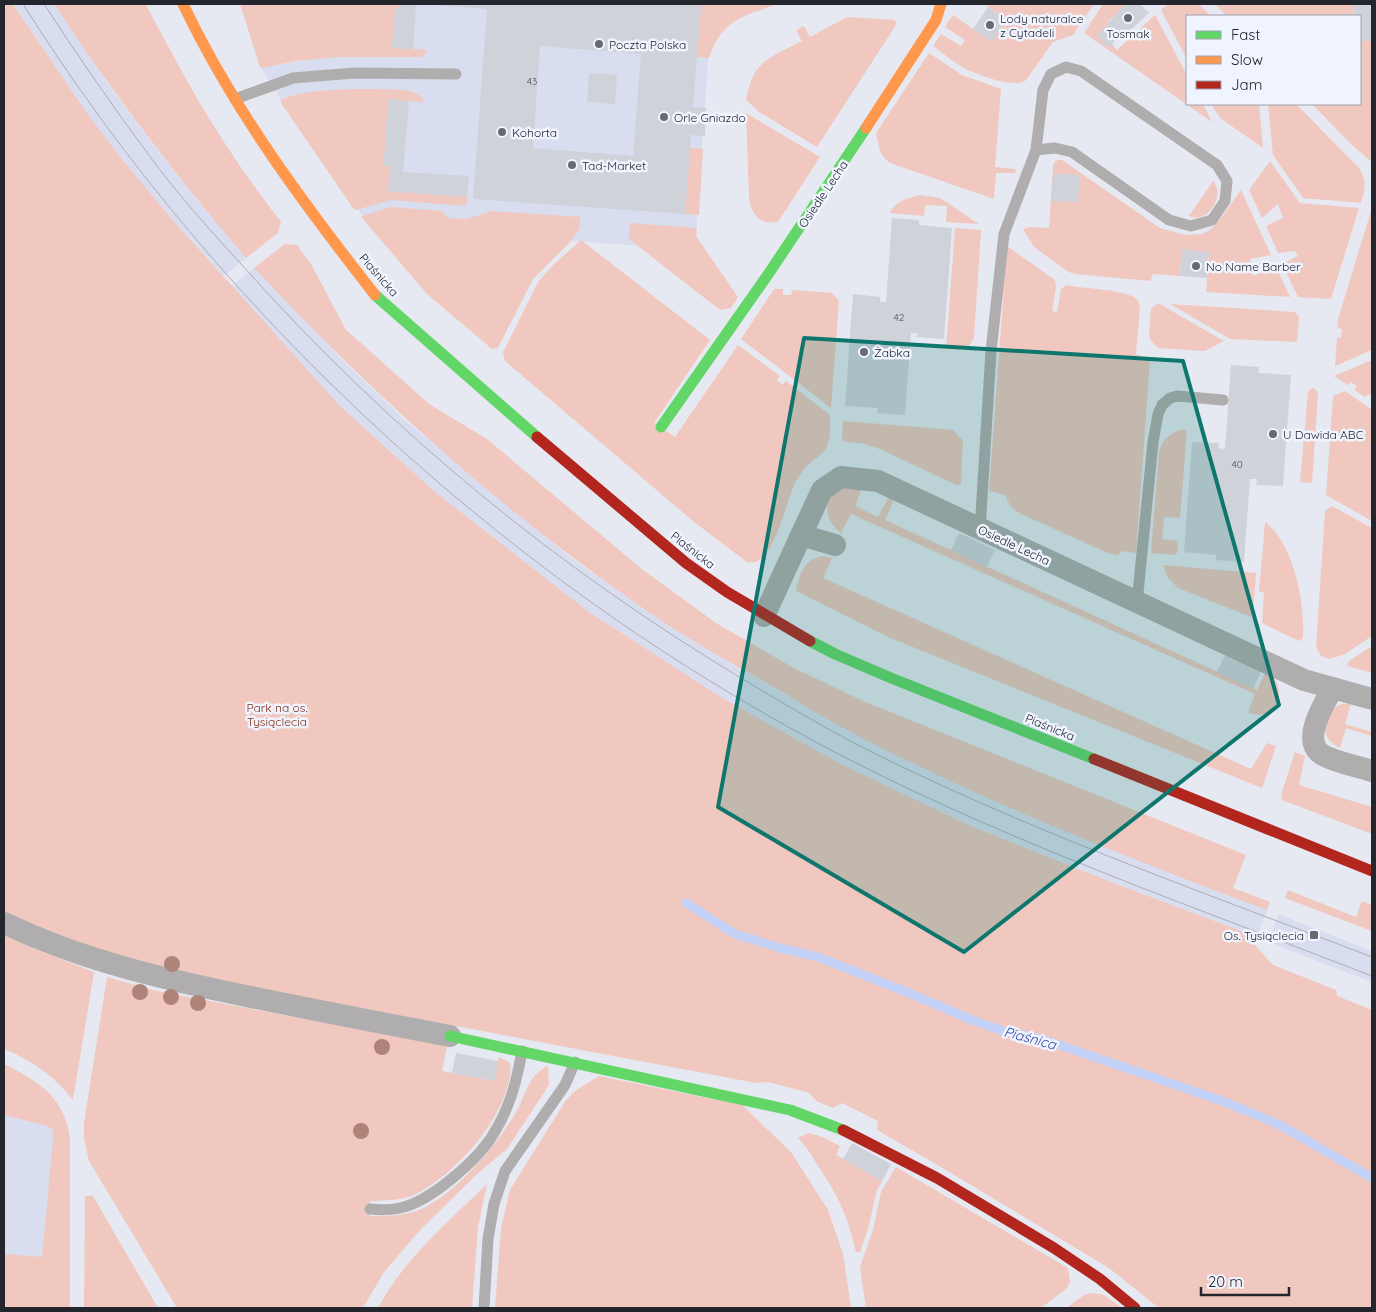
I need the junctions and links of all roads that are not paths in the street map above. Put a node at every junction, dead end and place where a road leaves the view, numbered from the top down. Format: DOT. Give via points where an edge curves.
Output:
graph roads {
  1 [pos="184,4"];
  2 [pos="941,4"];
  3 [pos="456,74"];
  4 [pos="235,99"];
  5 [pos="1036,150"];
  6 [pos="1223,400"];
  7 [pos="661,427"];
  8 [pos="980,530"];
  9 [pos="801,535"];
  10 [pos="835,545"];
  11 [pos="1137,603"];
  12 [pos="764,616"];
  13 [pos="1333,688"];
  14 [pos="1372,699"];
  15 [pos="1372,771"];
  16 [pos="1372,871"];
  17 [pos="4,923"];
  18 [pos="450,1036"];
  19 [pos="522,1051"];
  20 [pos="575,1062"];
  21 [pos="370,1209"];
  22 [pos="484,1308"];
  23 [pos="1136,1308"];
  1 -- 4 [label="street, Piaśnicka"];
  2 -- 7 [label="street, Osiedle Lecha" via="936,20 842,165"];
  3 -- 4 [label="lane" via="354,73 294,78"];
  4 -- 12 [label="street, Piaśnicka" via="314,217 378,298 686,563"];
  5 -- 5 [label="lane" via="1043,90 1051,74 1066,67 1081,71 1217,165 1227,181 1225,201 1212,220 1191,226 1169,220 1072,152 1055,148"];
  5 -- 8 [label="lane" via="1004,234 991,351"];
  6 -- 11 [label="lane" via="1177,396 1162,405 1158,414"];
  8 -- 9 [label="street, Osiedle Lecha" via="878,480 841,477 822,490"];
  8 -- 11 [label="street, Osiedle Lecha"];
  9 -- 10 [label="street"];
  9 -- 12 [label="street, Osiedle Lecha"];
  11 -- 13 [label="street, Osiedle Lecha" via="1304,680"];
  12 -- 16 [label="street, Piaśnicka" via="835,654 890,678"];
  13 -- 14 [label="street, Osiedle Lecha"];
  13 -- 15 [label="street" via="1312,734 1314,746 1321,754"];
  17 -- 18 [label="street" via="90,957 174,981"];
  18 -- 19 [label="street"];
  19 -- 20 [label="street"];
  19 -- 21 [label="lane" via="515,1089 494,1134 465,1169 432,1194 401,1208"];
  20 -- 22 [label="lane" via="564,1085 505,1171 494,1204 488,1239"];
  20 -- 23 [label="street" via="790,1110 849,1132 937,1178 1054,1248"];
}
